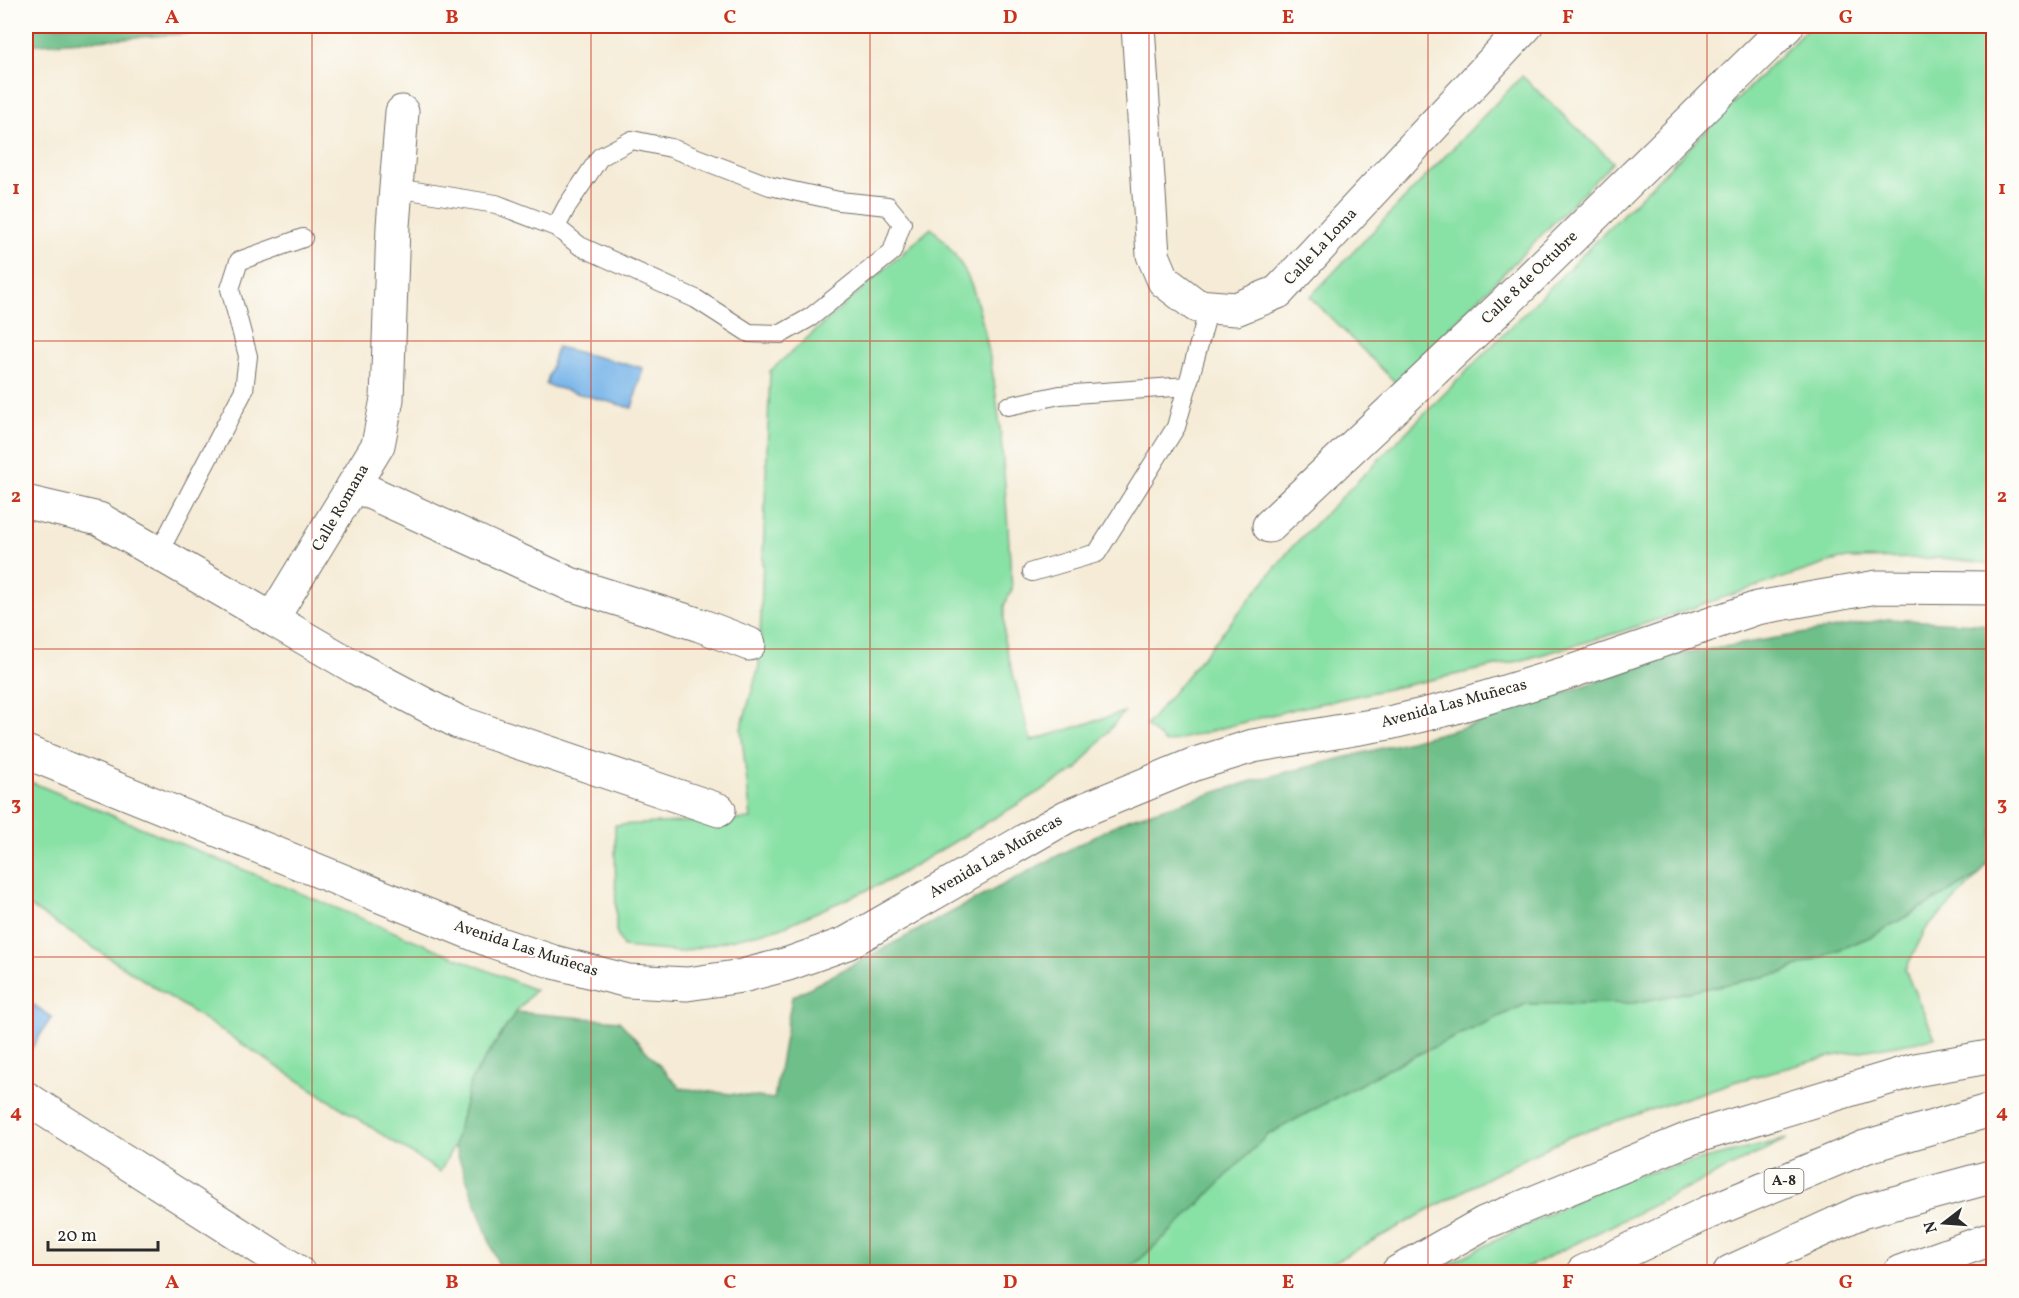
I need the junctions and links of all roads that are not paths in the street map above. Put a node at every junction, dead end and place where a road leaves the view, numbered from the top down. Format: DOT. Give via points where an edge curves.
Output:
graph roads {
  1 [pos="1138,26"];
  2 [pos="1526,26"];
  3 [pos="1787,26"];
  4 [pos="402,112"];
  5 [pos="396,188"];
  6 [pos="556,227"];
  7 [pos="303,238"];
  8 [pos="1209,308"];
  9 [pos="1188,386"];
  10 [pos="1008,406"];
  11 [pos="354,484"];
  12 [pos="28,509"];
  13 [pos="1269,526"];
  14 [pos="159,552"];
  15 [pos="1032,572"];
  16 [pos="1994,588"];
  17 [pos="272,619"];
  18 [pos="748,644"];
  19 [pos="26,752"];
  20 [pos="719,810"];
  21 [pos="1994,1056"];
  22 [pos="26,1098"];
  23 [pos="1994,1109"];
  24 [pos="1994,1176"];
  25 [pos="1994,1238"];
  26 [pos="298,1272"];
  27 [pos="1398,1272"];
  28 [pos="1583,1272"];
  29 [pos="1730,1272"];
  30 [pos="1900,1272"];
  1 -- 8 [label="main road, Calle La Loma" via="1153,255 1164,281 1197,306"];
  2 -- 8 [label="main road, Calle La Loma" via="1278,292 1236,309"];
  3 -- 13 [label="main road, Calle 8 de Octubre" via="1500,309"];
  4 -- 5 [label="main road, Calle Romana"];
  5 -- 6 [label="lane" via="496,204"];
  5 -- 11 [label="main road, Calle Romana" via="387,399 378,445"];
  6 -- 6 [label="lane" via="580,246 696,299 749,333 781,334 811,317 892,252 902,223 888,206 838,201 770,186 671,148 632,140 600,157"];
  7 -- 14 [label="lane" via="238,261 230,289 248,356 244,390"];
  8 -- 9 [label="lane"];
  9 -- 10 [label="lane" via="1060,395"];
  9 -- 15 [label="lane" via="1176,427 1097,552"];
  11 -- 17 [label="main road, Calle Romana"];
  11 -- 18 [label="main road" via="570,584"];
  12 -- 14 [label="main road" via="99,519"];
  14 -- 17 [label="main road"];
  16 -- 19 [label="main road, Avenida Las Muñecas" via="1877,587 1757,608 1452,708 1243,749 1195,764 1066,817 847,943 742,976 687,984 628,981 554,962 491,940"];
  17 -- 20 [label="main road" via="458,722"];
  21 -- 27 [label="main road" via="1915,1070 1691,1138 1484,1223"];
  22 -- 26 [label="main road"];
  23 -- 28 [label="main road, A-8" via="1865,1147 1707,1213"];
  24 -- 29 [label="main road" via="1861,1212"];
  25 -- 30 [label="main road"];
}
